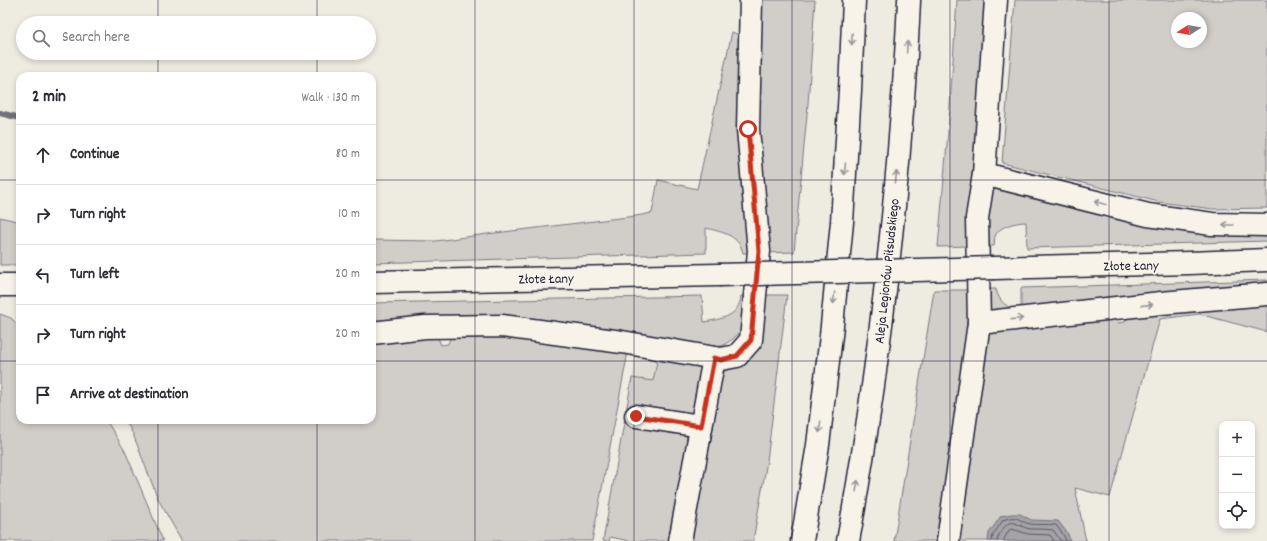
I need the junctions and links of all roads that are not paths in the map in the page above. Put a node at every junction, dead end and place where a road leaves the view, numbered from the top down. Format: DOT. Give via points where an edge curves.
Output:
graph roads {
  1 [pos="751,0"];
  2 [pos="854,0"];
  3 [pos="910,0"];
  4 [pos="996,0"];
  5 [pos="984,174"];
  6 [pos="1267,225"];
  7 [pos="1267,260"];
  8 [pos="376,282"];
  9 [pos="0,285"];
  10 [pos="16,285"];
  11 [pos="1267,294"];
  12 [pos="979,323"];
  13 [pos="376,333"];
  14 [pos="714,358"];
  15 [pos="636,416"];
  16 [pos="701,426"];
  17 [pos="680,541"];
  18 [pos="802,541"];
  19 [pos="848,541"];
  20 [pos="948,541"];
  1 -- 14 [label="main road" via="748,129 759,251 751,340 737,356 721,360"];
  2 -- 18 [label="main road, one-way" via="842,222 818,445"];
  19 -- 3 [label="main road, Aleja Legionów Piłsudskiego, one-way" via="883,314"];
  4 -- 5 [label="main road"];
  6 -- 5 [label="main road, one-way" via="1212,224 1148,215"];
  5 -- 12 [label="main road" via="977,218"];
  7 -- 8 [label="main road, Złote Łany, bridge"];
  9 -- 10 [label="main road"];
  12 -- 11 [label="main road, one-way"];
  12 -- 20 [label="main road"];
  13 -- 14 [label="main road" via="425,327 502,326 622,342"];
  14 -- 16 [label="main road"];
  15 -- 16 [label="main road"];
  16 -- 17 [label="main road"];
}
